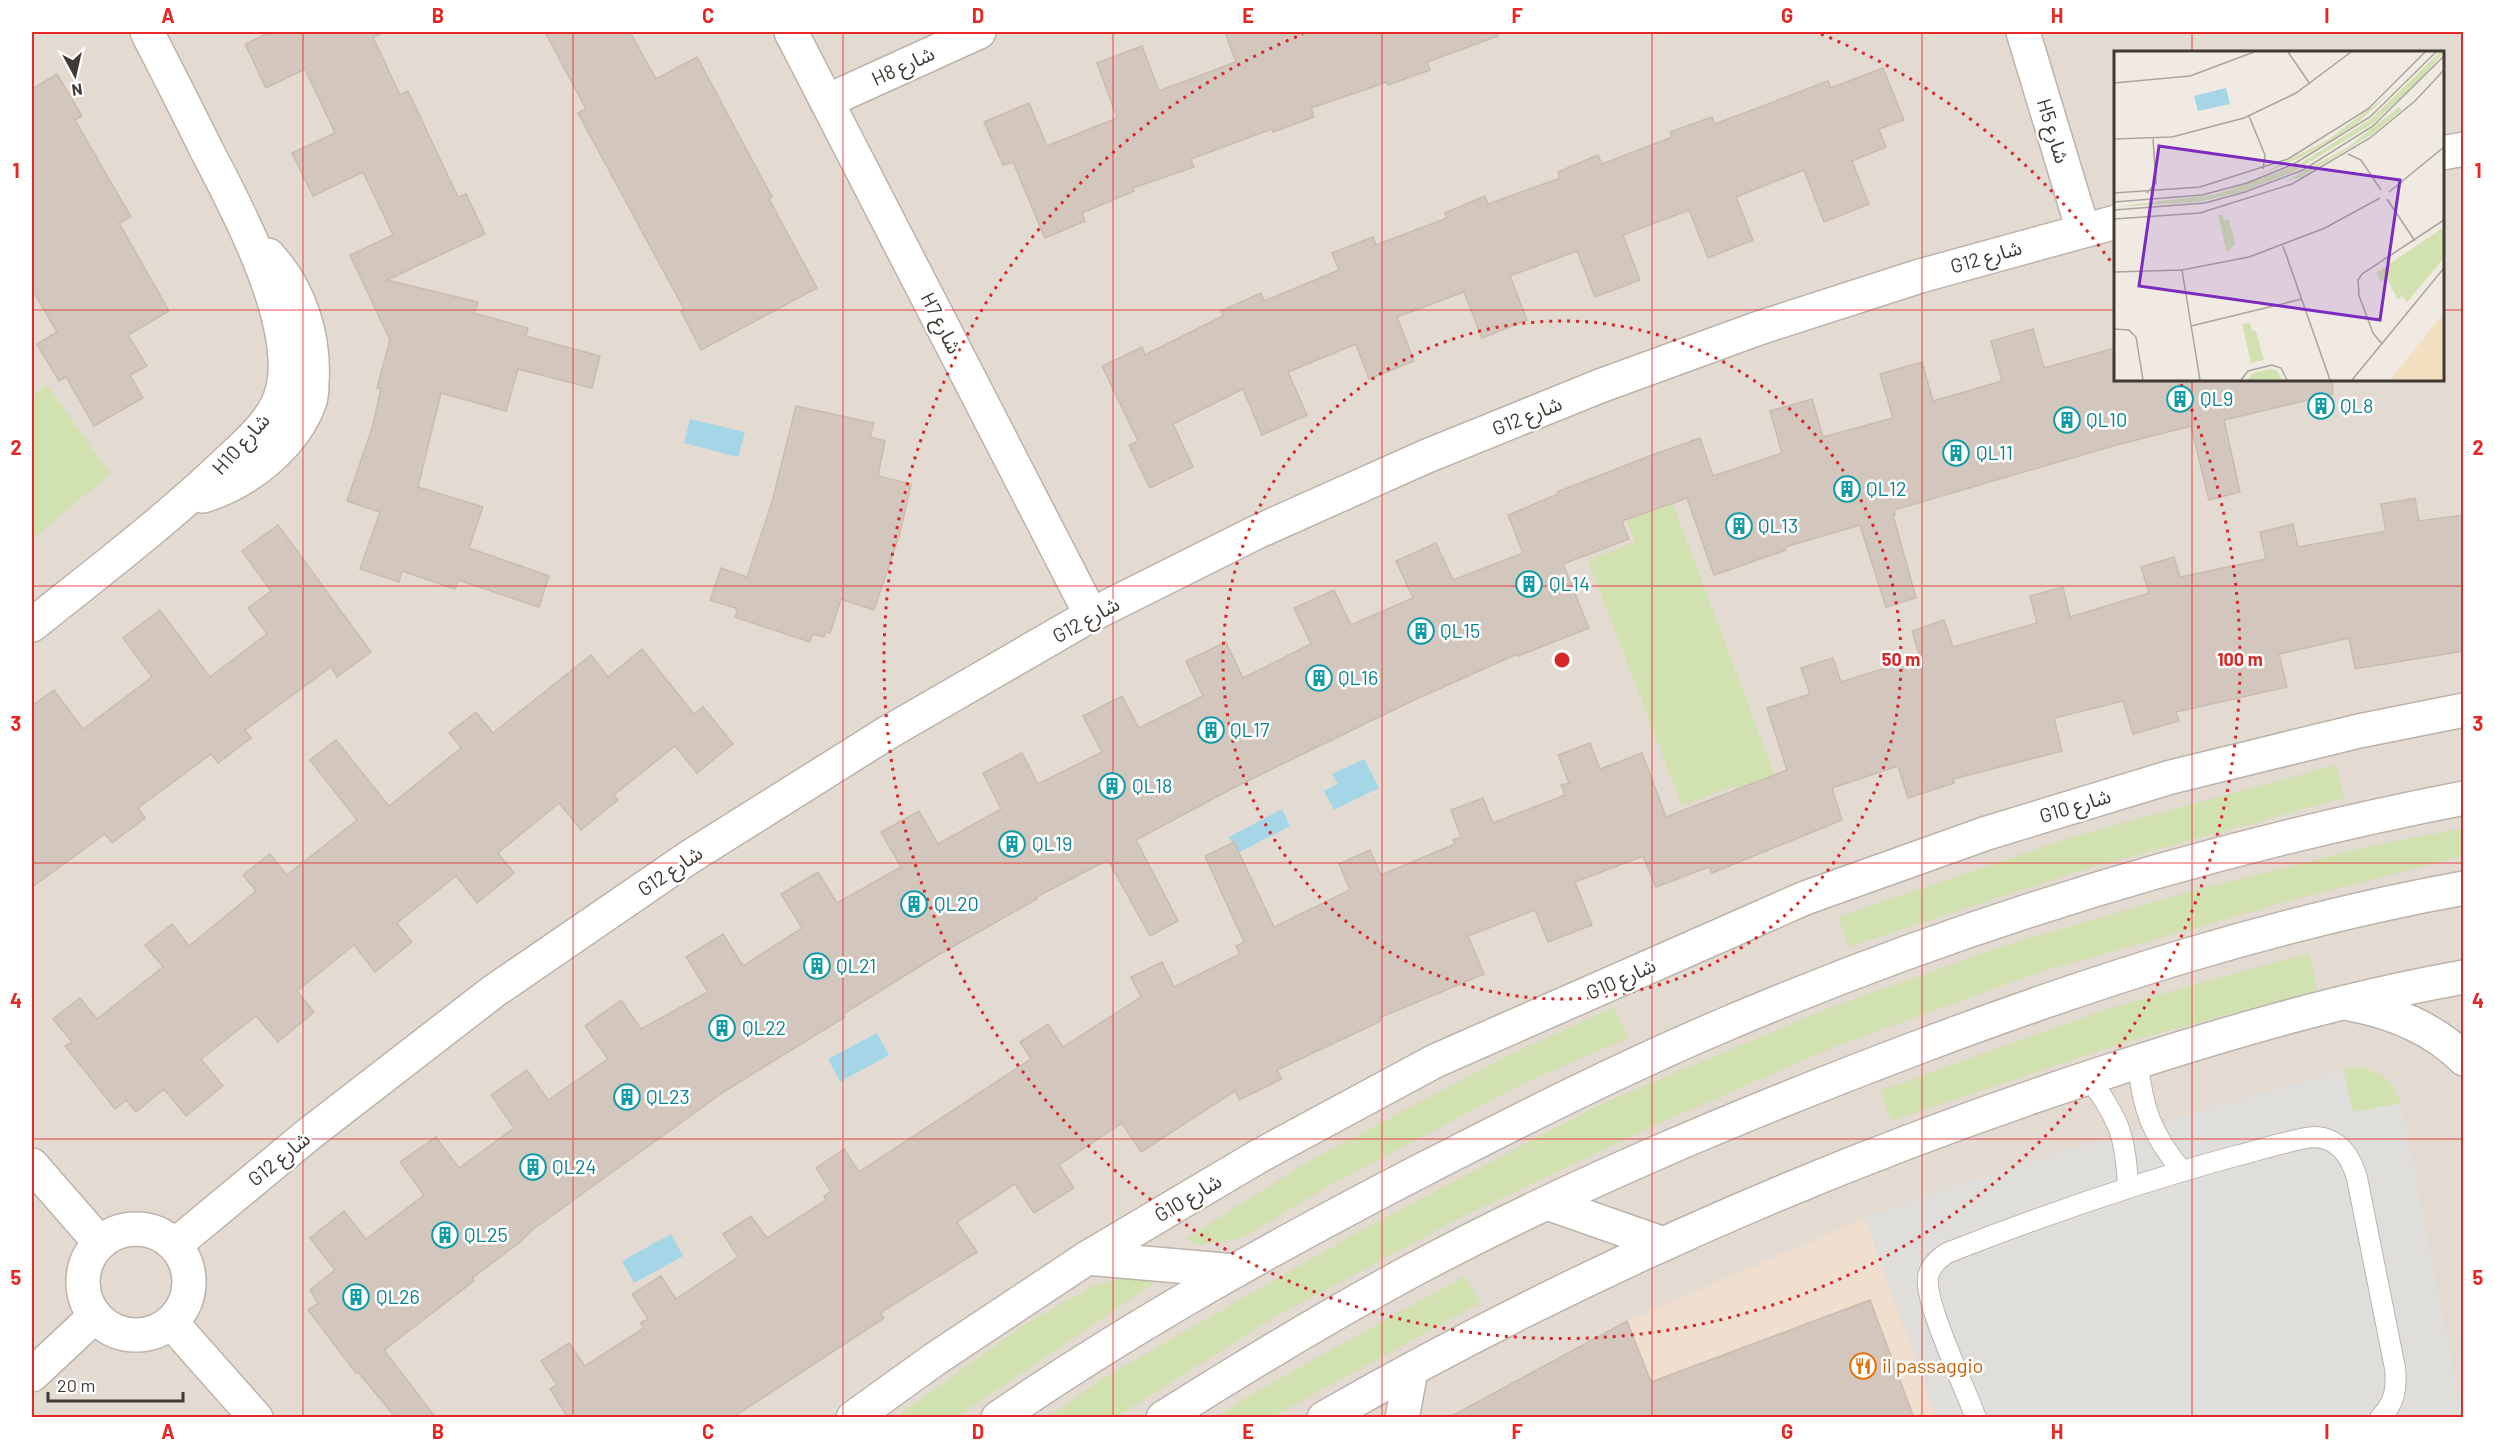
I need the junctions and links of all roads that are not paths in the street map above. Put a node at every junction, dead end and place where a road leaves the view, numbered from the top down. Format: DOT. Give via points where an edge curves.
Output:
graph roads {
  1 [pos="147,32"];
  2 [pos="791,32"];
  3 [pos="979,32"];
  4 [pos="2023,32"];
  5 [pos="827,101"];
  6 [pos="2463,149"];
  7 [pos="2444,153"];
  8 [pos="2114,222"];
  9 [pos="2083,230"];
  10 [pos="1091,615"];
  11 [pos="32,625"];
  12 [pos="2463,710"];
  13 [pos="2463,772"];
  14 [pos="2463,798"];
  15 [pos="2421,806"];
  16 [pos="2463,888"];
  17 [pos="2463,977"];
  18 [pos="2343,1003"];
  19 [pos="2463,1059"];
  20 [pos="2138,1062"];
  21 [pos="2089,1078"];
  22 [pos="32,1165"];
  23 [pos="2182,1171"];
  24 [pos="2128,1188"];
  25 [pos="1547,1203"];
  26 [pos="100,1243"];
  27 [pos="1664,1244"];
  28 [pos="176,1245"];
  29 [pos="1087,1258"];
  30 [pos="1235,1271"];
  31 [pos="95,1316"];
  32 [pos="171,1322"];
  33 [pos="1411,1371"];
  34 [pos="32,1375"];
  35 [pos="256,1418"];
  36 [pos="853,1418"];
  37 [pos="998,1418"];
  38 [pos="1163,1418"];
  39 [pos="1324,1418"];
  40 [pos="1402,1418"];
  41 [pos="1976,1418"];
  42 [pos="2380,1418"];
  1 -- 11 [label="street, H10 شارع" via="252,238 278,315 285,369 282,393 268,419 247,444 184,503"];
  2 -- 5 [label="street, H7 شارع"];
  3 -- 5 [label="street, H8 شارع"];
  4 -- 9 [label="street, H5 شارع"];
  5 -- 10 [label="street, H7 شارع"];
  6 -- 7 [label="street"];
  8 -- 9 [label="street, G12 شارع"];
  9 -- 10 [label="street, G12 شارع" via="1920,276 1759,328 1600,386 1427,456 1268,527"];
  10 -- 28 [label="street, G12 شارع" via="887,733 688,858 514,977 309,1134"];
  12 -- 29 [label="street, G10 شارع" via="2171,777 1987,833 1805,898 1435,1061 1259,1156"];
  13 -- 15 [label="street"];
  14 -- 15 [label="street"];
  15 -- 30 [label="street" via="2255,846 2092,892 1948,939 1797,995 1551,1104 1344,1210"];
  16 -- 25 [label="street" via="2327,917 2213,948 2009,1014 1682,1141"];
  17 -- 18 [label="street"];
  18 -- 19 [label="street" via="2382,1010 2421,1027"];
  18 -- 20 [label="street"];
  20 -- 21 [label="street"];
  20 -- 23 [label="lane" via="2146,1115"];
  21 -- 24 [label="lane" via="2118,1123 2127,1158"];
  21 -- 27 [label="street" via="1856,1161"];
  22 -- 26 [label="street"];
  23 -- 24 [label="lane"];
  23 -- 42 [label="lane" via="2314,1137 2330,1140 2343,1149 2353,1162 2357,1178 2396,1368 2394,1397"];
  24 -- 41 [label="lane" via="1947,1253 1932,1266 1928,1276 1930,1299"];
  25 -- 27 [label="street"];
  25 -- 38 [label="street" via="1416,1268 1287,1340"];
  26 -- 28 [label="street" via="130,1228 162,1234"];
  26 -- 31 [label="street" via="87,1262 82,1286"];
  27 -- 33 [label="street" via="1577,1284"];
  28 -- 32 [label="street" via="190,1275 189,1293"];
  29 -- 30 [label="street"];
  29 -- 36 [label="street, G10 شارع"];
  30 -- 37 [label="street"];
  31 -- 32 [label="street" via="108,1327 135,1335 156,1331"];
  31 -- 34 [label="street"];
  32 -- 35 [label="street"];
  33 -- 39 [label="street"];
  33 -- 40 [label="street"];
}
